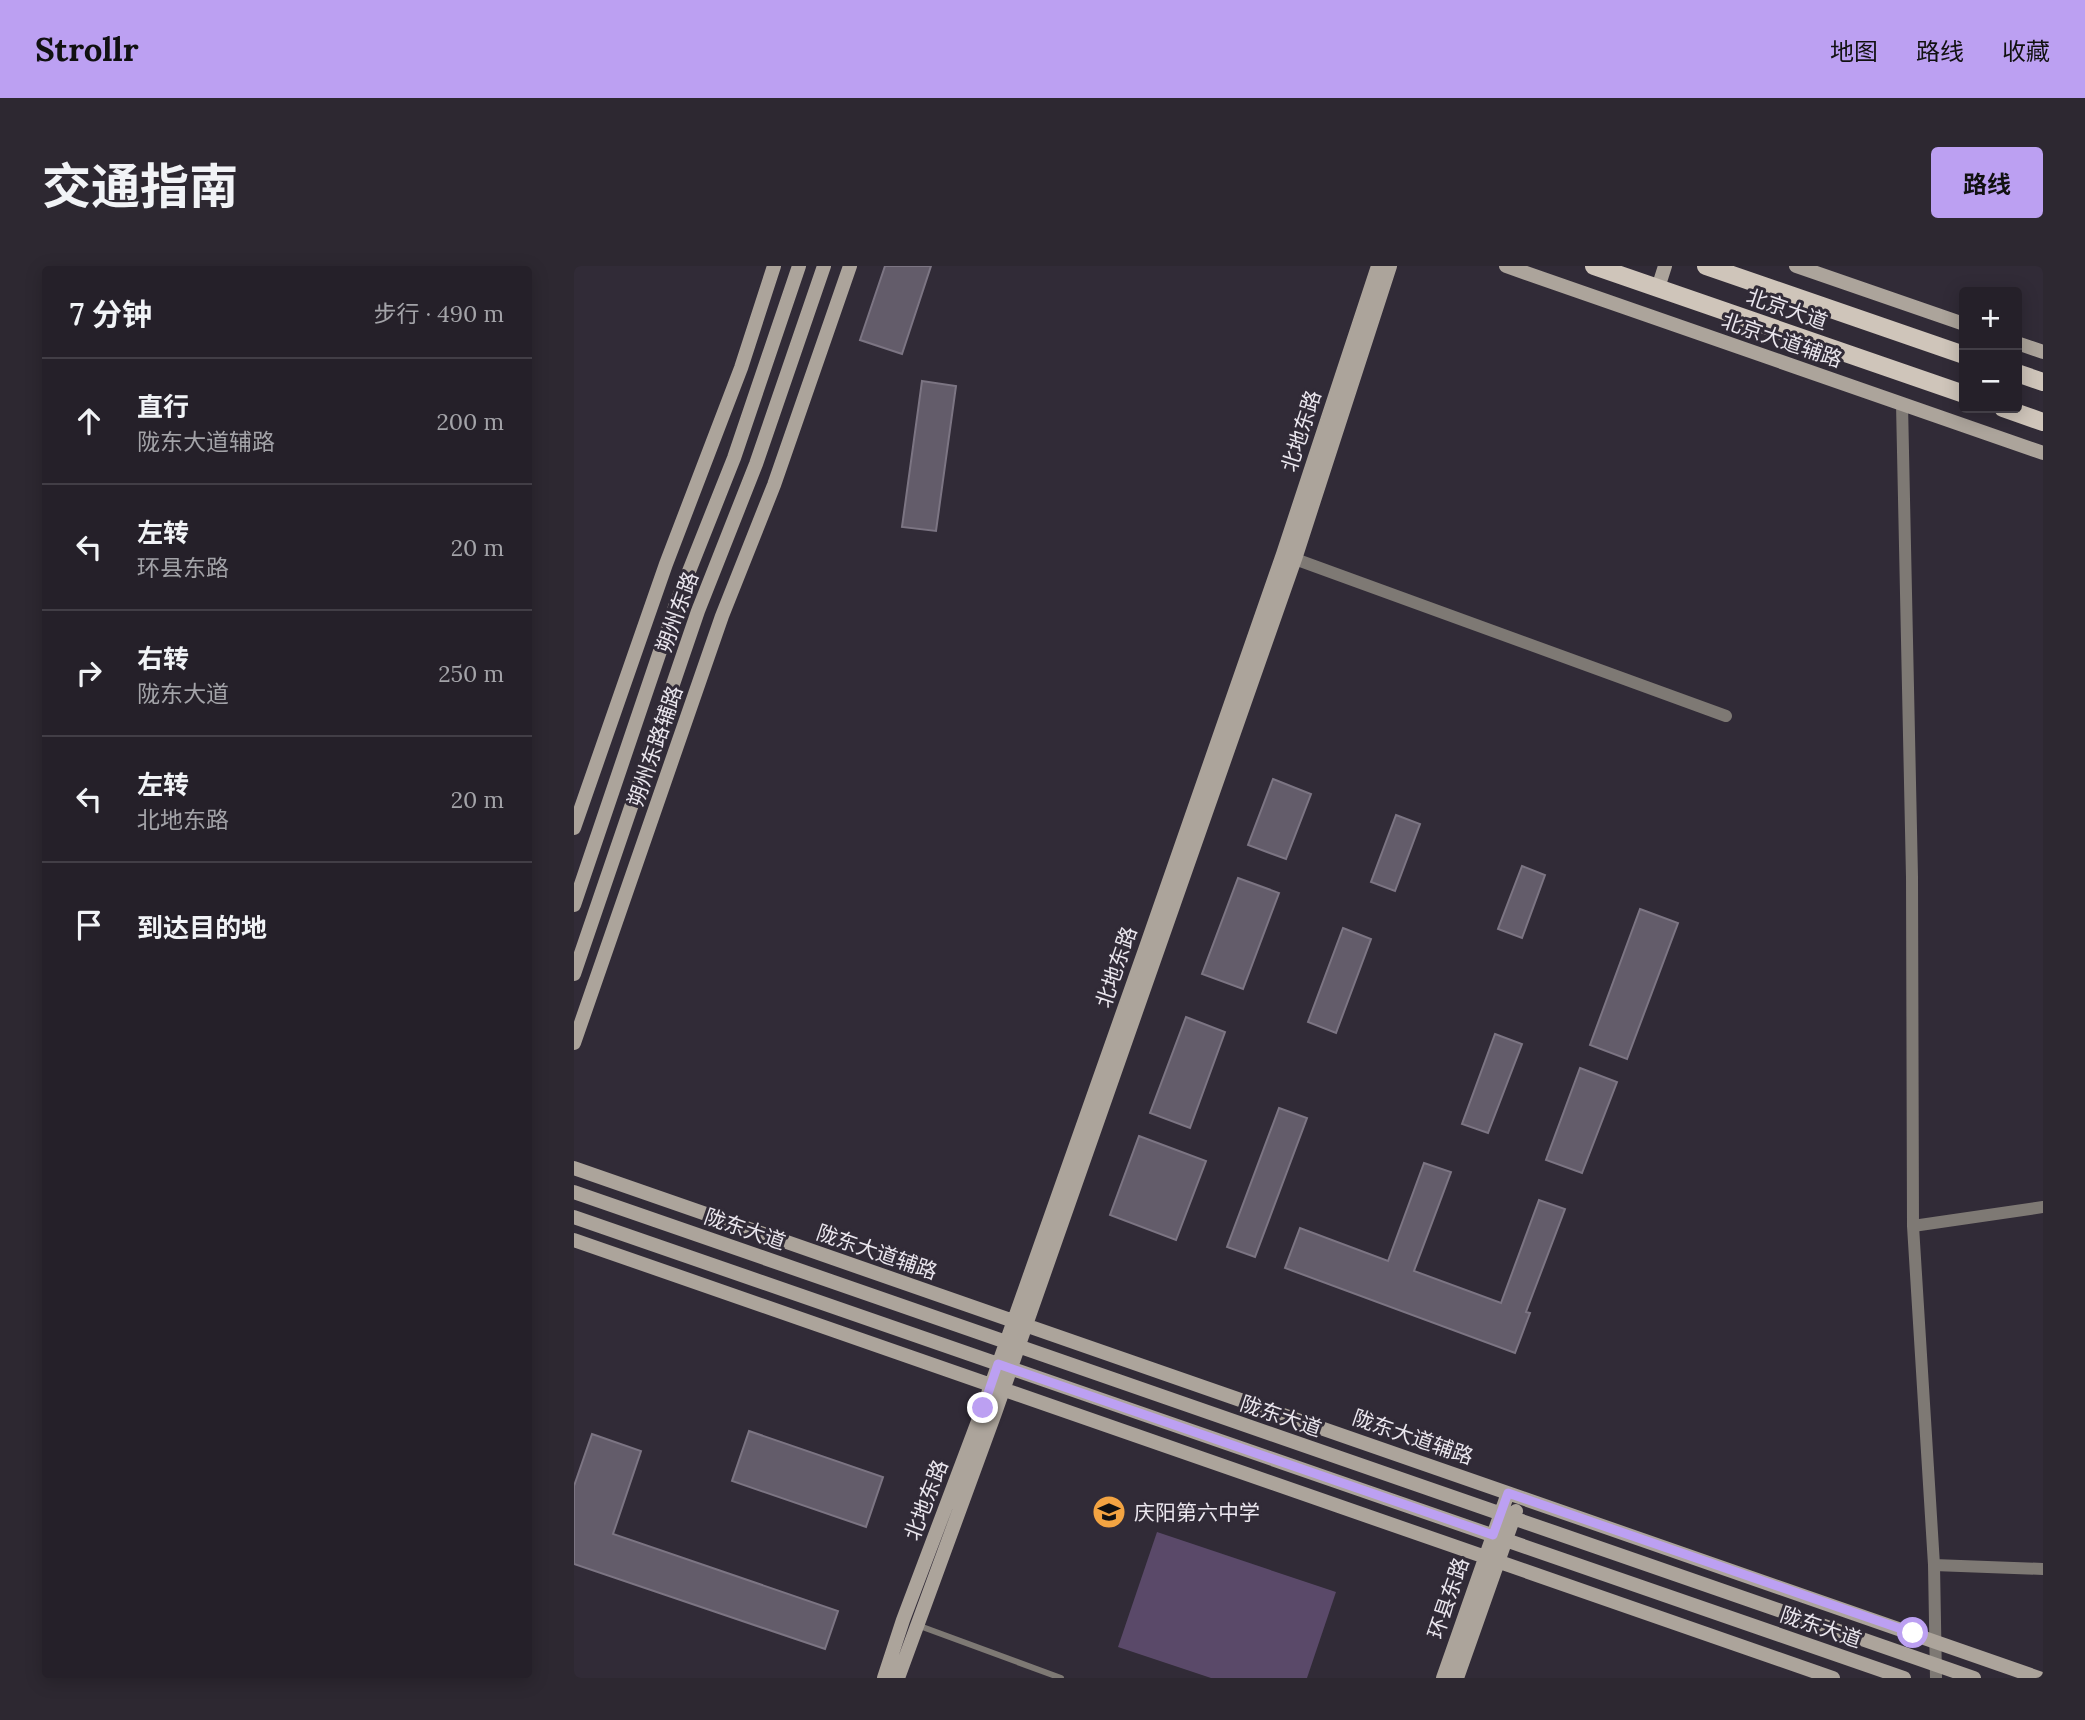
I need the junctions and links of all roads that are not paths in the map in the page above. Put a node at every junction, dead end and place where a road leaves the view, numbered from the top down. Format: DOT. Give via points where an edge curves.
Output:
graph roads {
  1 [pos="774,266"];
  2 [pos="799,266"];
  3 [pos="824,266"];
  4 [pos="850,266"];
  5 [pos="1378,266"];
  6 [pos="1390,266"];
  7 [pos="1506,266"];
  8 [pos="1594,266"];
  9 [pos="1665,266"];
  10 [pos="1706,266"];
  11 [pos="1796,266"];
  12 [pos="1658,288"];
  13 [pos="1959,322"];
  14 [pos="2022,344"];
  15 [pos="2043,352"];
  16 [pos="1959,353"];
  17 [pos="2022,375"];
  18 [pos="2043,382"];
  19 [pos="1959,392"];
  20 [pos="1902,404"];
  21 [pos="2017,413"];
  22 [pos="2043,422"];
  23 [pos="2043,453"];
  24 [pos="1295,559"];
  25 [pos="1726,716"];
  26 [pos="574,828"];
  27 [pos="574,905"];
  28 [pos="574,974"];
  29 [pos="574,1042"];
  30 [pos="574,1168"];
  31 [pos="574,1192"];
  32 [pos="2043,1207"];
  33 [pos="574,1217"];
  34 [pos="1913,1226"];
  35 [pos="574,1240"];
  36 [pos="1019,1323"];
  37 [pos="1012,1344"];
  38 [pos="1004,1366"];
  39 [pos="997,1387"];
  40 [pos="1514,1495"];
  41 [pos="1507,1516"];
  42 [pos="1499,1538"];
  43 [pos="1492,1559"];
  44 [pos="1934,1565"];
  45 [pos="2043,1569"];
  46 [pos="916,1625"];
  47 [pos="1935,1641"];
  48 [pos="1936,1671"];
  49 [pos="884,1678"];
  50 [pos="898,1678"];
  51 [pos="1061,1678"];
  52 [pos="1443,1678"];
  53 [pos="1457,1678"];
  54 [pos="1833,1678"];
  55 [pos="1904,1678"];
  56 [pos="1974,1678"];
  57 [pos="2039,1678"];
  1 -- 26 [label="street"];
  2 -- 27 [label="street, 朔州东路" via="734,458 676,604"];
  3 -- 28 [label="street, 朔州东路" via="756,464 698,611"];
  4 -- 29 [label="street, 朔州东路辅路"];
  5 -- 36 [label="street, 北地东路"];
  6 -- 24 [label="street, 北地东路"];
  7 -- 20 [label="street, 北京大道辅路"];
  8 -- 12 [label="main road, 北京大道"];
  9 -- 12 [label="street"];
  10 -- 16 [label="main road, 北京大道"];
  11 -- 13 [label="street"];
  12 -- 19 [label="main road, 北京大道"];
  14 -- 15 [label="street"];
  17 -- 18 [label="main road"];
  20 -- 23 [label="street, 北京大道辅路"];
  20 -- 34 [label="street" via="1912,877"];
  21 -- 22 [label="main road"];
  24 -- 25 [label="street"];
  24 -- 36 [label="street, 北地东路"];
  30 -- 36 [label="street, 陇东大道辅路"];
  31 -- 37 [label="street, 陇东大道"];
  32 -- 34 [label="street"];
  33 -- 38 [label="street, 陇东大道"];
  34 -- 44 [label="street"];
  35 -- 39 [label="street"];
  36 -- 37 [label="street, 北地东路"];
  36 -- 40 [label="street, 陇东大道辅路"];
  37 -- 38 [label="street, 北地东路"];
  37 -- 41 [label="street, 陇东大道"];
  38 -- 39 [label="street, 北地东路"];
  38 -- 42 [label="street, 陇东大道"];
  39 -- 43 [label="street"];
  39 -- 46 [label="street, 北地东路"];
  39 -- 49 [label="street, 北地东路"];
  40 -- 41 [label="street, 环县东路"];
  40 -- 47 [label="street, 陇东大道辅路"];
  41 -- 42 [label="street, 环县东路"];
  41 -- 48 [label="street, 陇东大道"];
  42 -- 43 [label="street, 环县东路"];
  42 -- 55 [label="street, 陇东大道"];
  43 -- 52 [label="street, 环县东路"];
  43 -- 53 [label="street, 环县东路"];
  43 -- 54 [label="street"];
  44 -- 45 [label="street"];
  44 -- 47 [label="street"];
  46 -- 50 [label="street, 北地东路"];
  46 -- 51 [label="lane"];
  47 -- 48 [label="street"];
  47 -- 57 [label="street, 陇东大道辅路"];
  48 -- 56 [label="street, 陇东大道"];
}
